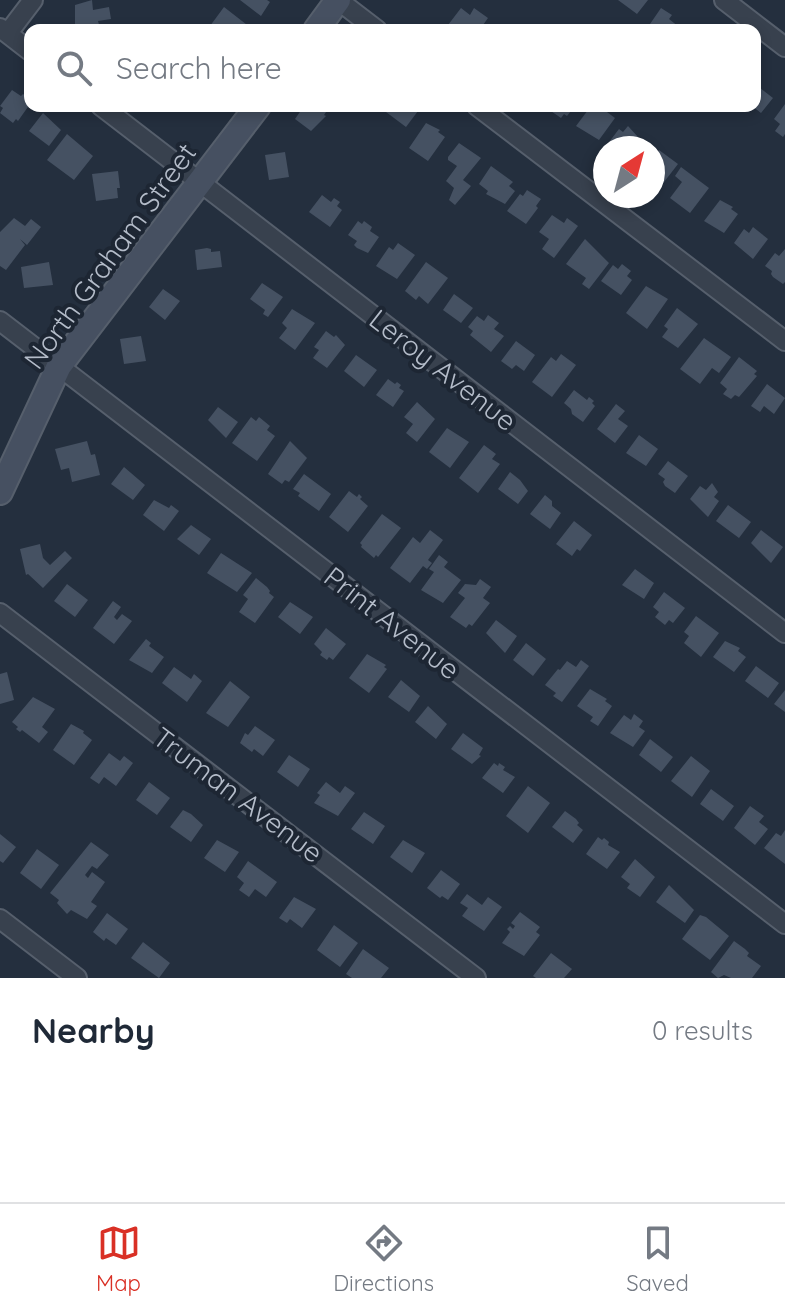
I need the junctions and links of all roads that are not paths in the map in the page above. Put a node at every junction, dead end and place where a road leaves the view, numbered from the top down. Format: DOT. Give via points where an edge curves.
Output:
graph roads {
  1 [pos="33,0"];
  2 [pos="338,0"];
  3 [pos="724,0"];
  4 [pos="320,24"];
  5 [pos="369,24"];
  6 [pos="755,24"];
  7 [pos="761,29"];
  8 [pos="4,30"];
  9 [pos="24,46"];
  10 [pos="785,47"];
  11 [pos="109,112"];
  12 [pos="253,112"];
  13 [pos="485,112"];
  14 [pos="200,183"];
  15 [pos="0,321"];
  16 [pos="785,341"];
  17 [pos="59,366"];
  18 [pos="0,492"];
  19 [pos="0,613"];
  20 [pos="785,633"];
  21 [pos="0,919"];
  22 [pos="785,924"];
  23 [pos="77,978"];
  24 [pos="476,978"];
  1 -- 8 [label="street"];
  2 -- 4 [label="main road"];
  2 -- 5 [label="street"];
  3 -- 6 [label="street"];
  7 -- 10 [label="street"];
  8 -- 9 [label="street"];
  11 -- 14 [label="street, Leroy Avenue"];
  12 -- 14 [label="main road, North Graham Street"];
  13 -- 16 [label="street"];
  14 -- 17 [label="main road, North Graham Street"];
  14 -- 20 [label="street, Leroy Avenue"];
  15 -- 17 [label="street, Print Avenue"];
  17 -- 18 [label="main road, North Graham Street"];
  17 -- 22 [label="street, Print Avenue"];
  19 -- 24 [label="street, Truman Avenue"];
  21 -- 23 [label="street"];
}
